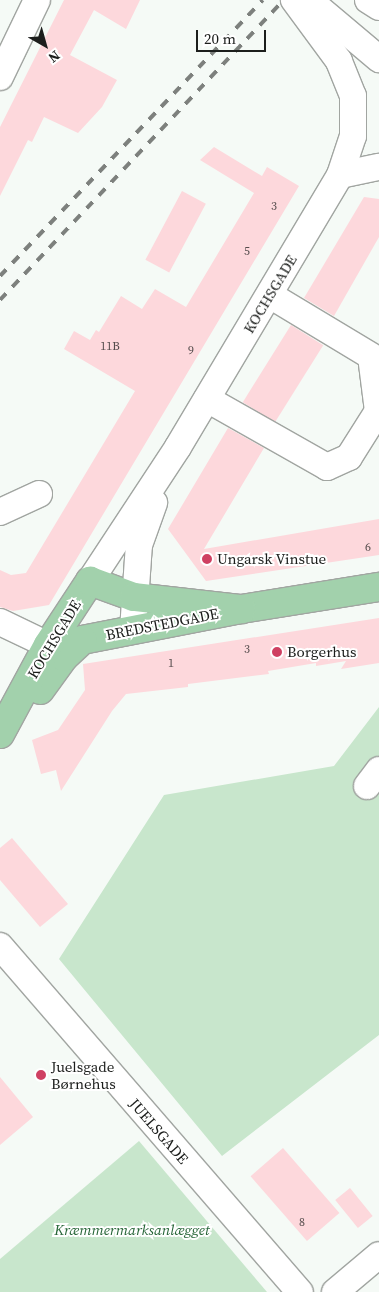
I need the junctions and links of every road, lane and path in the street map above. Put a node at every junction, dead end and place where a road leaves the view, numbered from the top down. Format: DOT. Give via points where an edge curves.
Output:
graph roads {
  1 [pos="37,0"];
  2 [pos="294,0"];
  3 [pos="309,0"];
  4 [pos="325,0"];
  5 [pos="368,0"];
  6 [pos="379,7"];
  7 [pos="370,52"];
  8 [pos="0,77"];
  9 [pos="379,167"];
  10 [pos="340,175"];
  11 [pos="270,295"];
  12 [pos="207,399"];
  13 [pos="178,447"];
  14 [pos="39,494"];
  15 [pos="0,512"];
  16 [pos="90,581"];
  17 [pos="379,588"];
  18 [pos="134,597"];
  19 [pos="242,609"];
  20 [pos="0,622"];
  21 [pos="133,630"];
  22 [pos="65,647"];
  23 [pos="0,734"];
  24 [pos="0,744"];
  25 [pos="0,946"];
  26 [pos="379,1255"];
  27 [pos="300,1292"];
  28 [pos="335,1292"];
  1 -- 8 [label="street"];
  2 -- 10 [label="street, KOCHSGADE" via="339,61 353,96 353,136"];
  3 -- 7 [label="street"];
  4 -- 7 [label="street"];
  5 -- 6 [label="street"];
  9 -- 10 [label="street"];
  10 -- 11 [label="street, KOCHSGADE"];
  11 -- 12 [label="street, KOCHSGADE"];
  11 -- 12 [label="street" via="371,356 378,411 349,457 327,467"];
  12 -- 13 [label="street, KOCHSGADE"];
  13 -- 16 [label="street, KOCHSGADE"];
  13 -- 18 [label="street, KOCHSGADE" via="139,545"];
  14 -- 15 [label="street"];
  16 -- 18 [label="main road, BREDSTEDGADE"];
  16 -- 22 [label="main road, KOCHSGADE" via="66,618"];
  17 -- 19 [label="main road, BREDSTEDGADE"];
  18 -- 19 [label="main road, BREDSTEDGADE"];
  18 -- 21 [label="street, KOCHSGADE"];
  19 -- 21 [label="main road, BREDSTEDGADE"];
  20 -- 22 [label="street"];
  21 -- 22 [label="main road, BREDSTEDGADE"];
  22 -- 23 [label="main road, KOCHSGADE"];
  22 -- 24 [label="main road, KOCHSGADE"];
  25 -- 27 [label="street, JUELSGADE"];
  26 -- 28 [label="street"];
}
